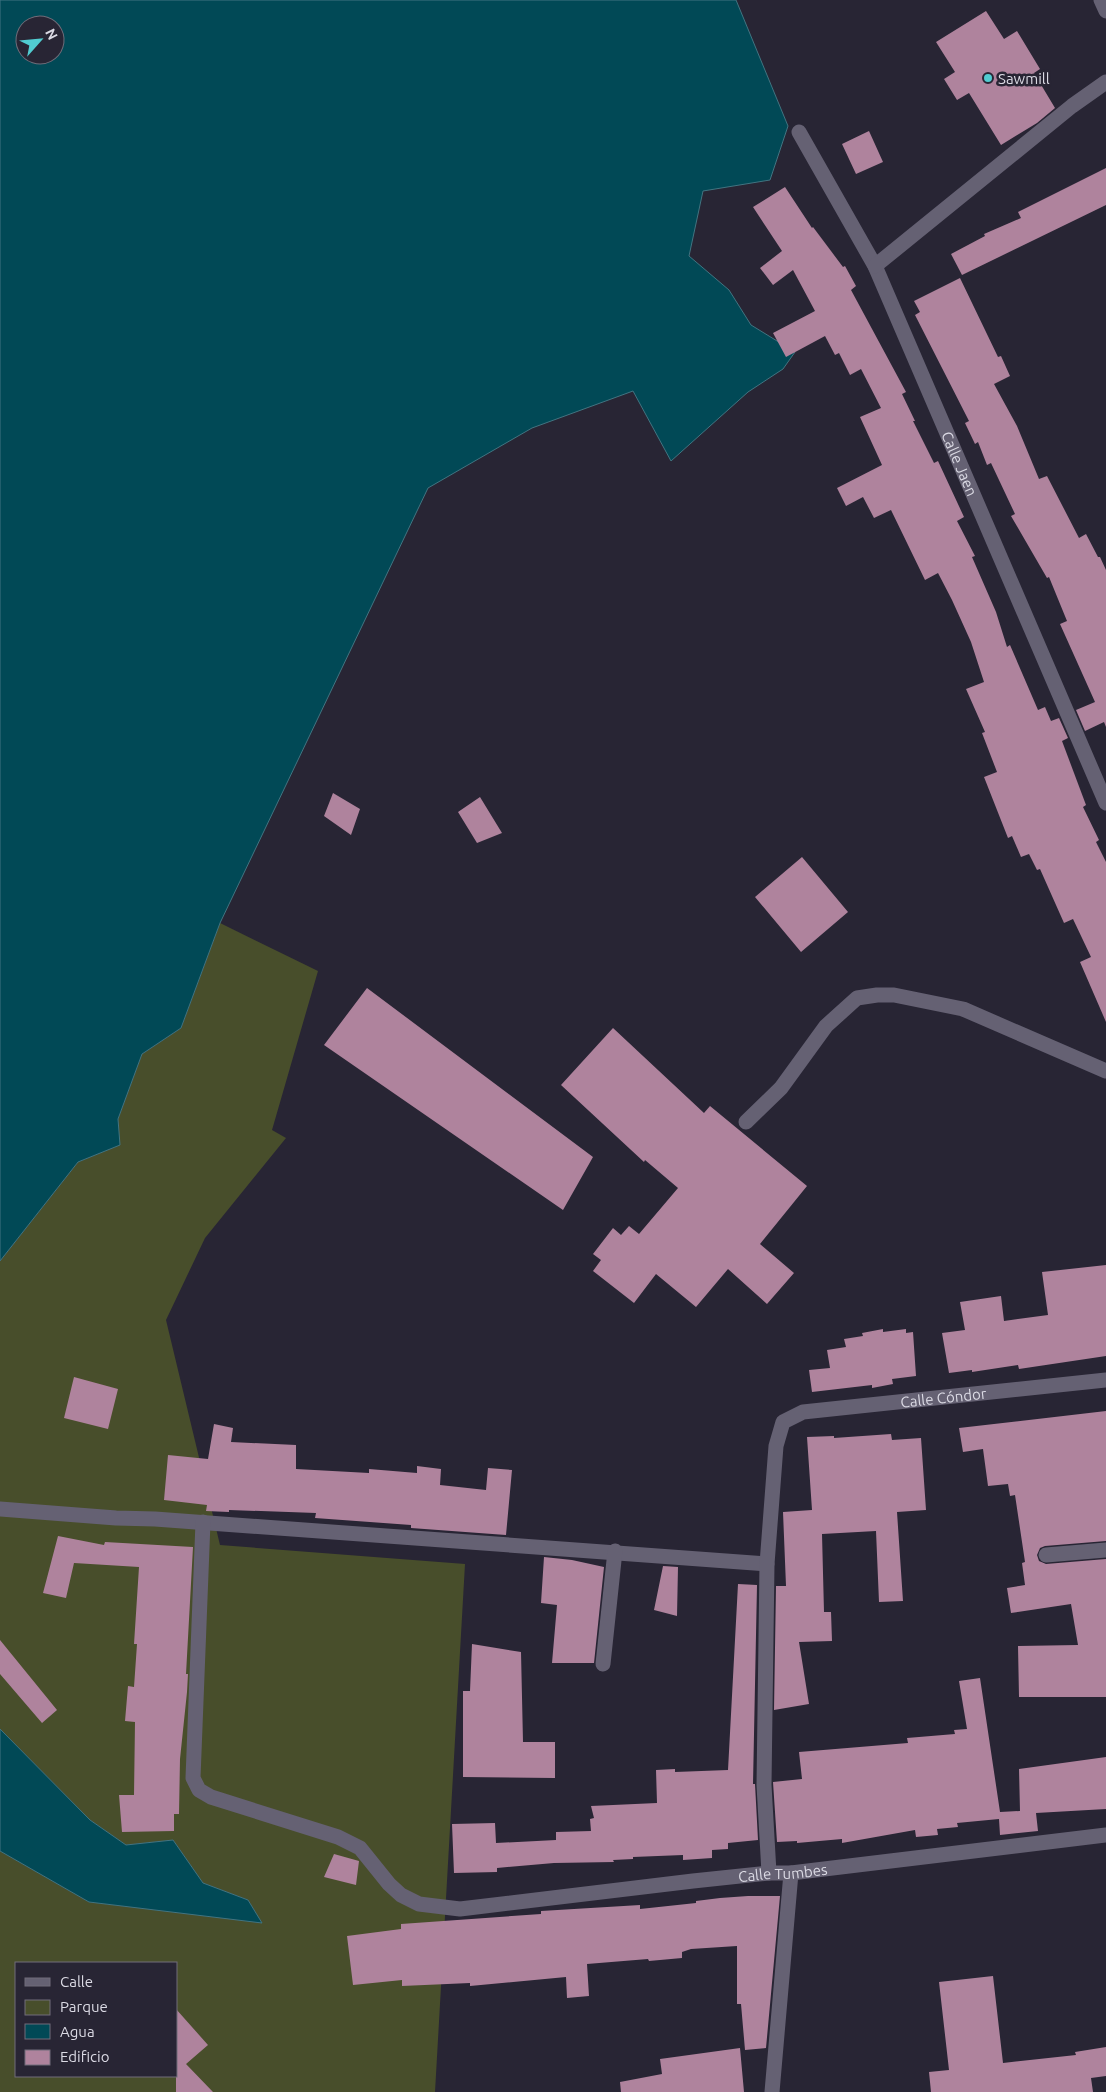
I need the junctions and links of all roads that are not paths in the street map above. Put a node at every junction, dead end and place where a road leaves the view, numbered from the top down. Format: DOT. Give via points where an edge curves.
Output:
graph roads {
  1 [pos="1100,0"];
  2 [pos="1106,11"];
  3 [pos="1106,82"];
  4 [pos="799,132"];
  5 [pos="875,266"];
  6 [pos="1106,803"];
  7 [pos="1106,1071"];
  8 [pos="746,1122"];
  9 [pos="1106,1380"];
  10 [pos="0,1509"];
  11 [pos="203,1522"];
  12 [pos="1106,1550"];
  13 [pos="615,1551"];
  14 [pos="1046,1556"];
  15 [pos="767,1564"];
  16 [pos="603,1664"];
  17 [pos="1106,1835"];
  18 [pos="769,1873"];
  19 [pos="790,1873"];
  20 [pos="772,2092"];
  1 -- 2 [label="street"];
  3 -- 5 [label="street"];
  4 -- 5 [label="street, Calle Jaen"];
  5 -- 6 [label="street, Calle Jaen"];
  7 -- 8 [label="street" via="963,1009 894,995 877,995 857,998 826,1026 781,1088"];
  9 -- 15 [label="street, Calle Cóndor" via="803,1412 783,1422 776,1446"];
  10 -- 11 [label="street"];
  11 -- 13 [label="street"];
  11 -- 18 [label="street, Calle Tumbes" via="193,1778 200,1790 211,1797 360,1848 389,1884 419,1904 460,1909"];
  12 -- 14 [label="street"];
  13 -- 15 [label="street"];
  13 -- 16 [label="street"];
  15 -- 18 [label="street" via="764,1785"];
  17 -- 19 [label="street, Calle Tumbes"];
  18 -- 19 [label="street, Calle Tumbes"];
  19 -- 20 [label="street"];
}
